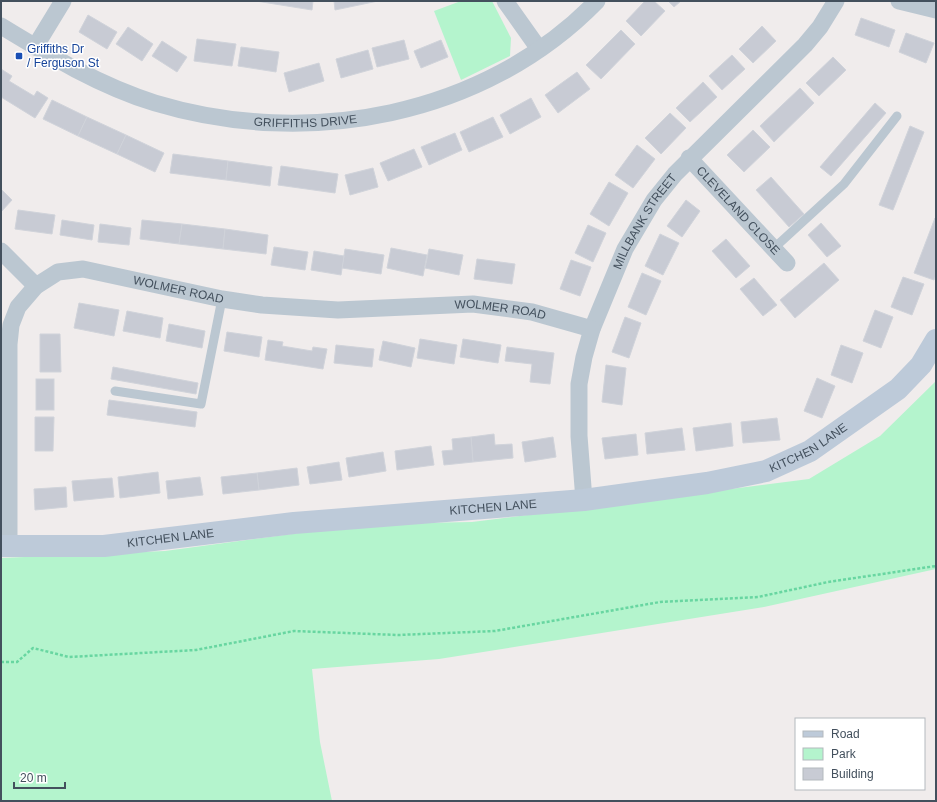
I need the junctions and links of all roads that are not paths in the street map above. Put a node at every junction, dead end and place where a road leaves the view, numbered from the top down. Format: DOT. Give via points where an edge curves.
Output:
graph roads {
  1 [pos="63,1"];
  2 [pos="504,1"];
  3 [pos="597,1"];
  4 [pos="836,1"];
  5 [pos="899,1"];
  6 [pos="936,10"];
  7 [pos="1,26"];
  8 [pos="35,47"];
  9 [pos="539,49"];
  10 [pos="897,116"];
  11 [pos="689,158"];
  12 [pos="773,249"];
  13 [pos="1,251"];
  14 [pos="786,263"];
  15 [pos="36,286"];
  16 [pos="222,299"];
  17 [pos="592,330"];
  18 [pos="936,340"];
  19 [pos="115,391"];
  20 [pos="584,500"];
  21 [pos="5,547"];
  1 -- 8 [label="street"];
  2 -- 9 [label="street"];
  3 -- 9 [label="street, GRIFFITHS DRIVE" via="582,17"];
  4 -- 11 [label="street, MILLBANK STREET" via="805,45"];
  5 -- 6 [label="street"];
  7 -- 8 [label="street, GRIFFITHS DRIVE"];
  8 -- 9 [label="street, GRIFFITHS DRIVE" via="100,81 155,103 218,116 298,124 354,120 409,110 456,94 499,74"];
  10 -- 12 [label="lane" via="844,184"];
  11 -- 12 [label="street, CLEVELAND CLOSE"];
  11 -- 17 [label="street, MILLBANK STREET" via="654,200 639,224 616,269"];
  12 -- 14 [label="street, CLEVELAND CLOSE"];
  13 -- 15 [label="street"];
  15 -- 16 [label="street, WOLMER ROAD" via="58,272 83,269"];
  15 -- 21 [label="street, WOLMER ROAD" via="18,308 11,326"];
  16 -- 17 [label="street, WOLMER ROAD" via="291,308 338,310 473,304 532,312"];
  16 -- 19 [label="lane" via="201,404"];
  17 -- 20 [label="street, MILLBANK STREET" via="579,384 579,436"];
  18 -- 20 [label="street, KITCHEN LANE" via="921,365 898,389 810,451 766,471 707,483"];
  20 -- 21 [label="street, KITCHEN LANE" via="294,523 104,546"];
}
